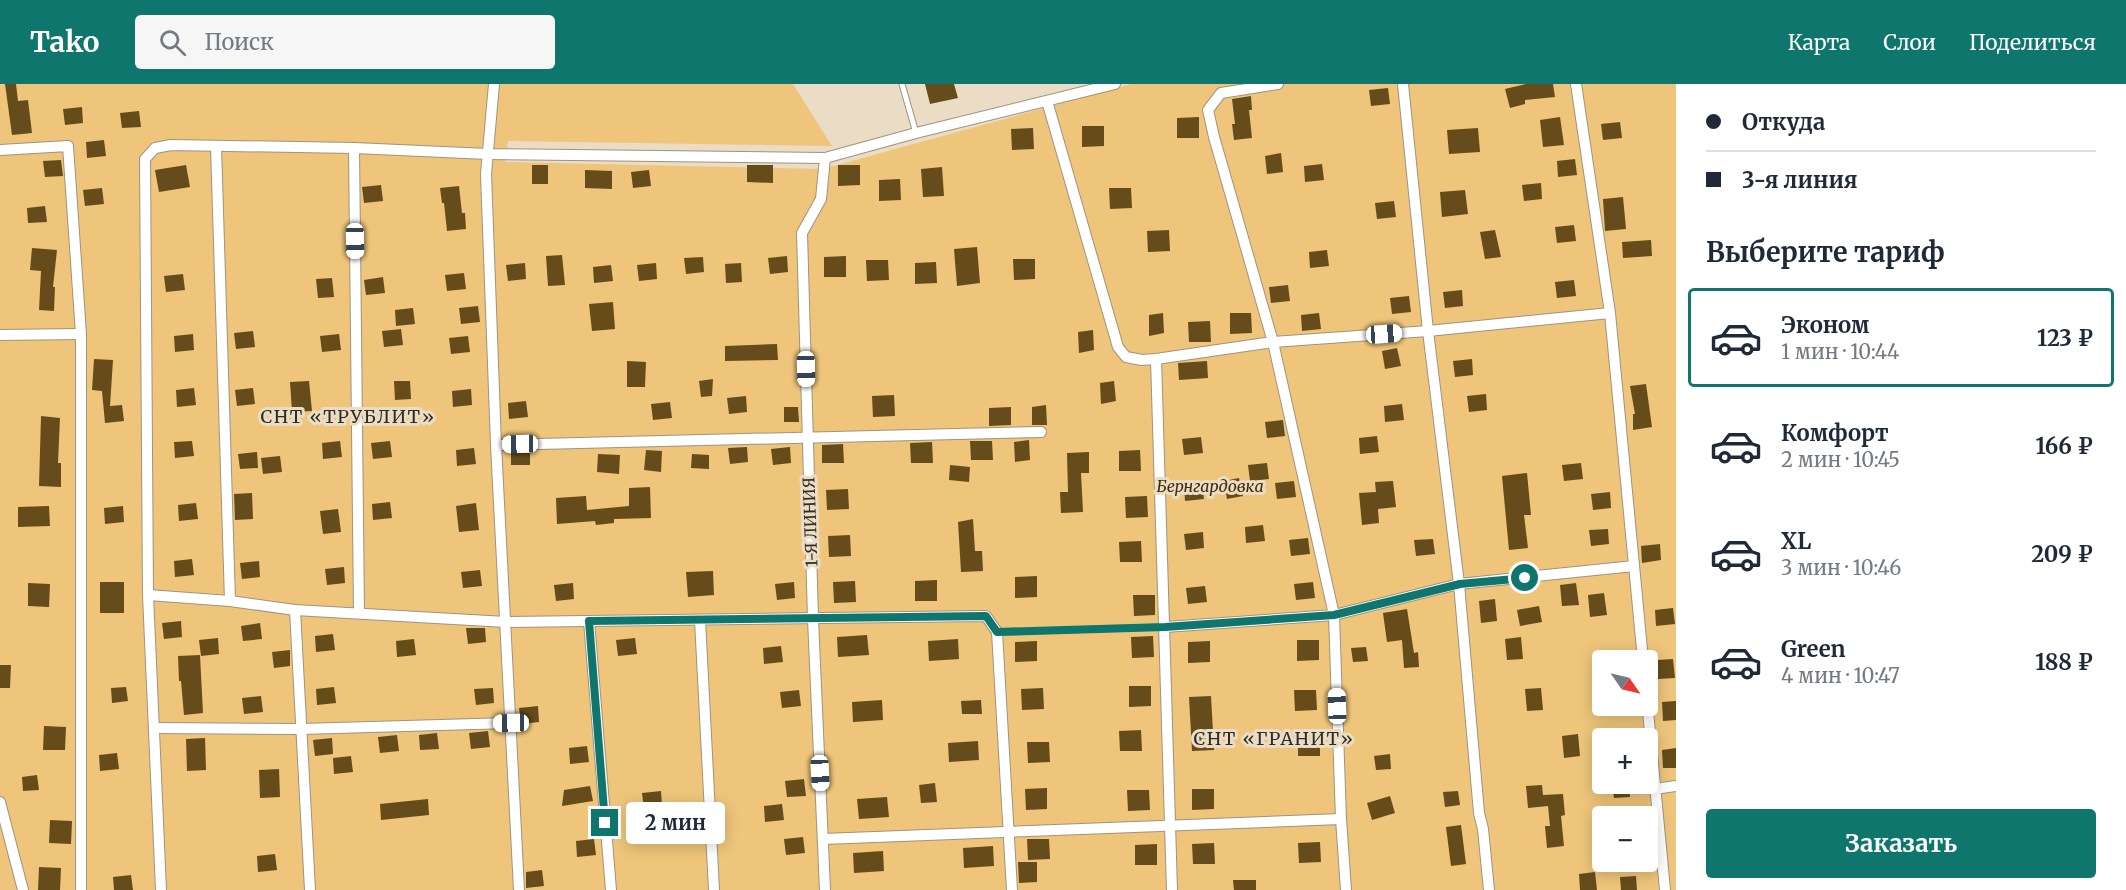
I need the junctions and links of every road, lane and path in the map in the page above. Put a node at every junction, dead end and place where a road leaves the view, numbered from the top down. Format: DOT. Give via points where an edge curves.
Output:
graph roads {
  1 [pos="494,84"];
  2 [pos="902,84"];
  3 [pos="1115,84"];
  4 [pos="1278,84"];
  5 [pos="1403,84"];
  6 [pos="1576,84"];
  7 [pos="1087,87"];
  8 [pos="1219,89"];
  9 [pos="1047,101"];
  10 [pos="916,133"];
  11 [pos="216,146"];
  12 [pos="354,148"];
  13 [pos="0,150"];
  14 [pos="488,154"];
  15 [pos="825,158"];
  16 [pos="1610,313"];
  17 [pos="1428,331"];
  18 [pos="81,334"];
  19 [pos="0,335"];
  20 [pos="1273,342"];
  21 [pos="1156,359"];
  22 [pos="1041,432"];
  23 [pos="807,437"];
  24 [pos="496,445"];
  25 [pos="1634,566"];
  26 [pos="1460,584"];
  27 [pos="148,596"];
  28 [pos="230,601"];
  29 [pos="295,610"];
  30 [pos="359,614"];
  31 [pos="1334,615"];
  32 [pos="813,619"];
  33 [pos="700,620"];
  34 [pos="589,621"];
  35 [pos="506,622"];
  36 [pos="1165,627"];
  37 [pos="997,632"];
  38 [pos="1642,650"];
  39 [pos="511,723"];
  40 [pos="154,728"];
  41 [pos="301,729"];
  42 [pos="1676,786"];
  43 [pos="1658,789"];
  44 [pos="1655,794"];
  45 [pos="0,802"];
  46 [pos="1341,819"];
  47 [pos="1171,825"];
  48 [pos="1010,832"];
  49 [pos="823,839"];
  50 [pos="23,890"];
  51 [pos="81,890"];
  52 [pos="160,890"];
  53 [pos="309,890"];
  54 [pos="519,890"];
  55 [pos="611,890"];
  56 [pos="714,890"];
  57 [pos="825,890"];
  58 [pos="1012,890"];
  59 [pos="1172,890"];
  60 [pos="1346,890"];
  61 [pos="1489,890"];
  62 [pos="1665,890"];
  1 -- 14 [label="street"];
  2 -- 10 [label="lane"];
  3 -- 7 [label="street"];
  4 -- 8 [label="street"];
  5 -- 17 [label="street"];
  6 -- 16 [label="street"];
  7 -- 9 [label="street"];
  8 -- 20 [label="street" via="1208,110"];
  9 -- 10 [label="street"];
  9 -- 21 [label="street" via="1118,347 1126,357"];
  10 -- 15 [label="street"];
  11 -- 12 [label="street"];
  11 -- 27 [label="street" via="171,145 155,148 146,159"];
  11 -- 28 [label="street"];
  12 -- 14 [label="street"];
  12 -- 30 [label="street"];
  13 -- 18 [label="street" via="68,146"];
  14 -- 15 [label="street"];
  14 -- 24 [label="street"];
  15 -- 23 [label="street, 1-Я ЛИНИЯ" via="821,199 802,233"];
  16 -- 17 [label="street"];
  16 -- 25 [label="street"];
  17 -- 20 [label="street"];
  17 -- 26 [label="street"];
  18 -- 19 [label="street"];
  18 -- 51 [label="street"];
  20 -- 21 [label="street"];
  20 -- 31 [label="street"];
  21 -- 36 [label="street"];
  22 -- 23 [label="street"];
  23 -- 24 [label="street"];
  23 -- 32 [label="street, 1-Я ЛИНИЯ"];
  24 -- 35 [label="street"];
  25 -- 26 [label="street"];
  25 -- 38 [label="street"];
  26 -- 31 [label="street"];
  26 -- 61 [label="street"];
  27 -- 28 [label="street"];
  27 -- 40 [label="street"];
  28 -- 29 [label="street"];
  29 -- 30 [label="street"];
  29 -- 41 [label="street"];
  30 -- 35 [label="street"];
  31 -- 36 [label="street"];
  31 -- 46 [label="street"];
  32 -- 33 [label="street"];
  32 -- 37 [label="street" via="986,616"];
  32 -- 49 [label="street, 1-Я ЛИНИЯ"];
  33 -- 34 [label="street"];
  33 -- 56 [label="street"];
  34 -- 35 [label="street"];
  34 -- 55 [label="street"];
  35 -- 39 [label="street"];
  36 -- 37 [label="lane"];
  36 -- 47 [label="street"];
  37 -- 48 [label="street"];
  39 -- 41 [label="street"];
  39 -- 54 [label="street"];
  40 -- 41 [label="street"];
  40 -- 52 [label="street"];
  41 -- 53 [label="street"];
  42 -- 43 [label="street"];
  44 -- 62 [label="street"];
  45 -- 50 [label="street"];
  46 -- 47 [label="street"];
  46 -- 60 [label="street"];
  47 -- 48 [label="street"];
  47 -- 59 [label="street"];
  48 -- 49 [label="street"];
  48 -- 58 [label="street"];
  49 -- 57 [label="street, 1-Я ЛИНИЯ"];
}
